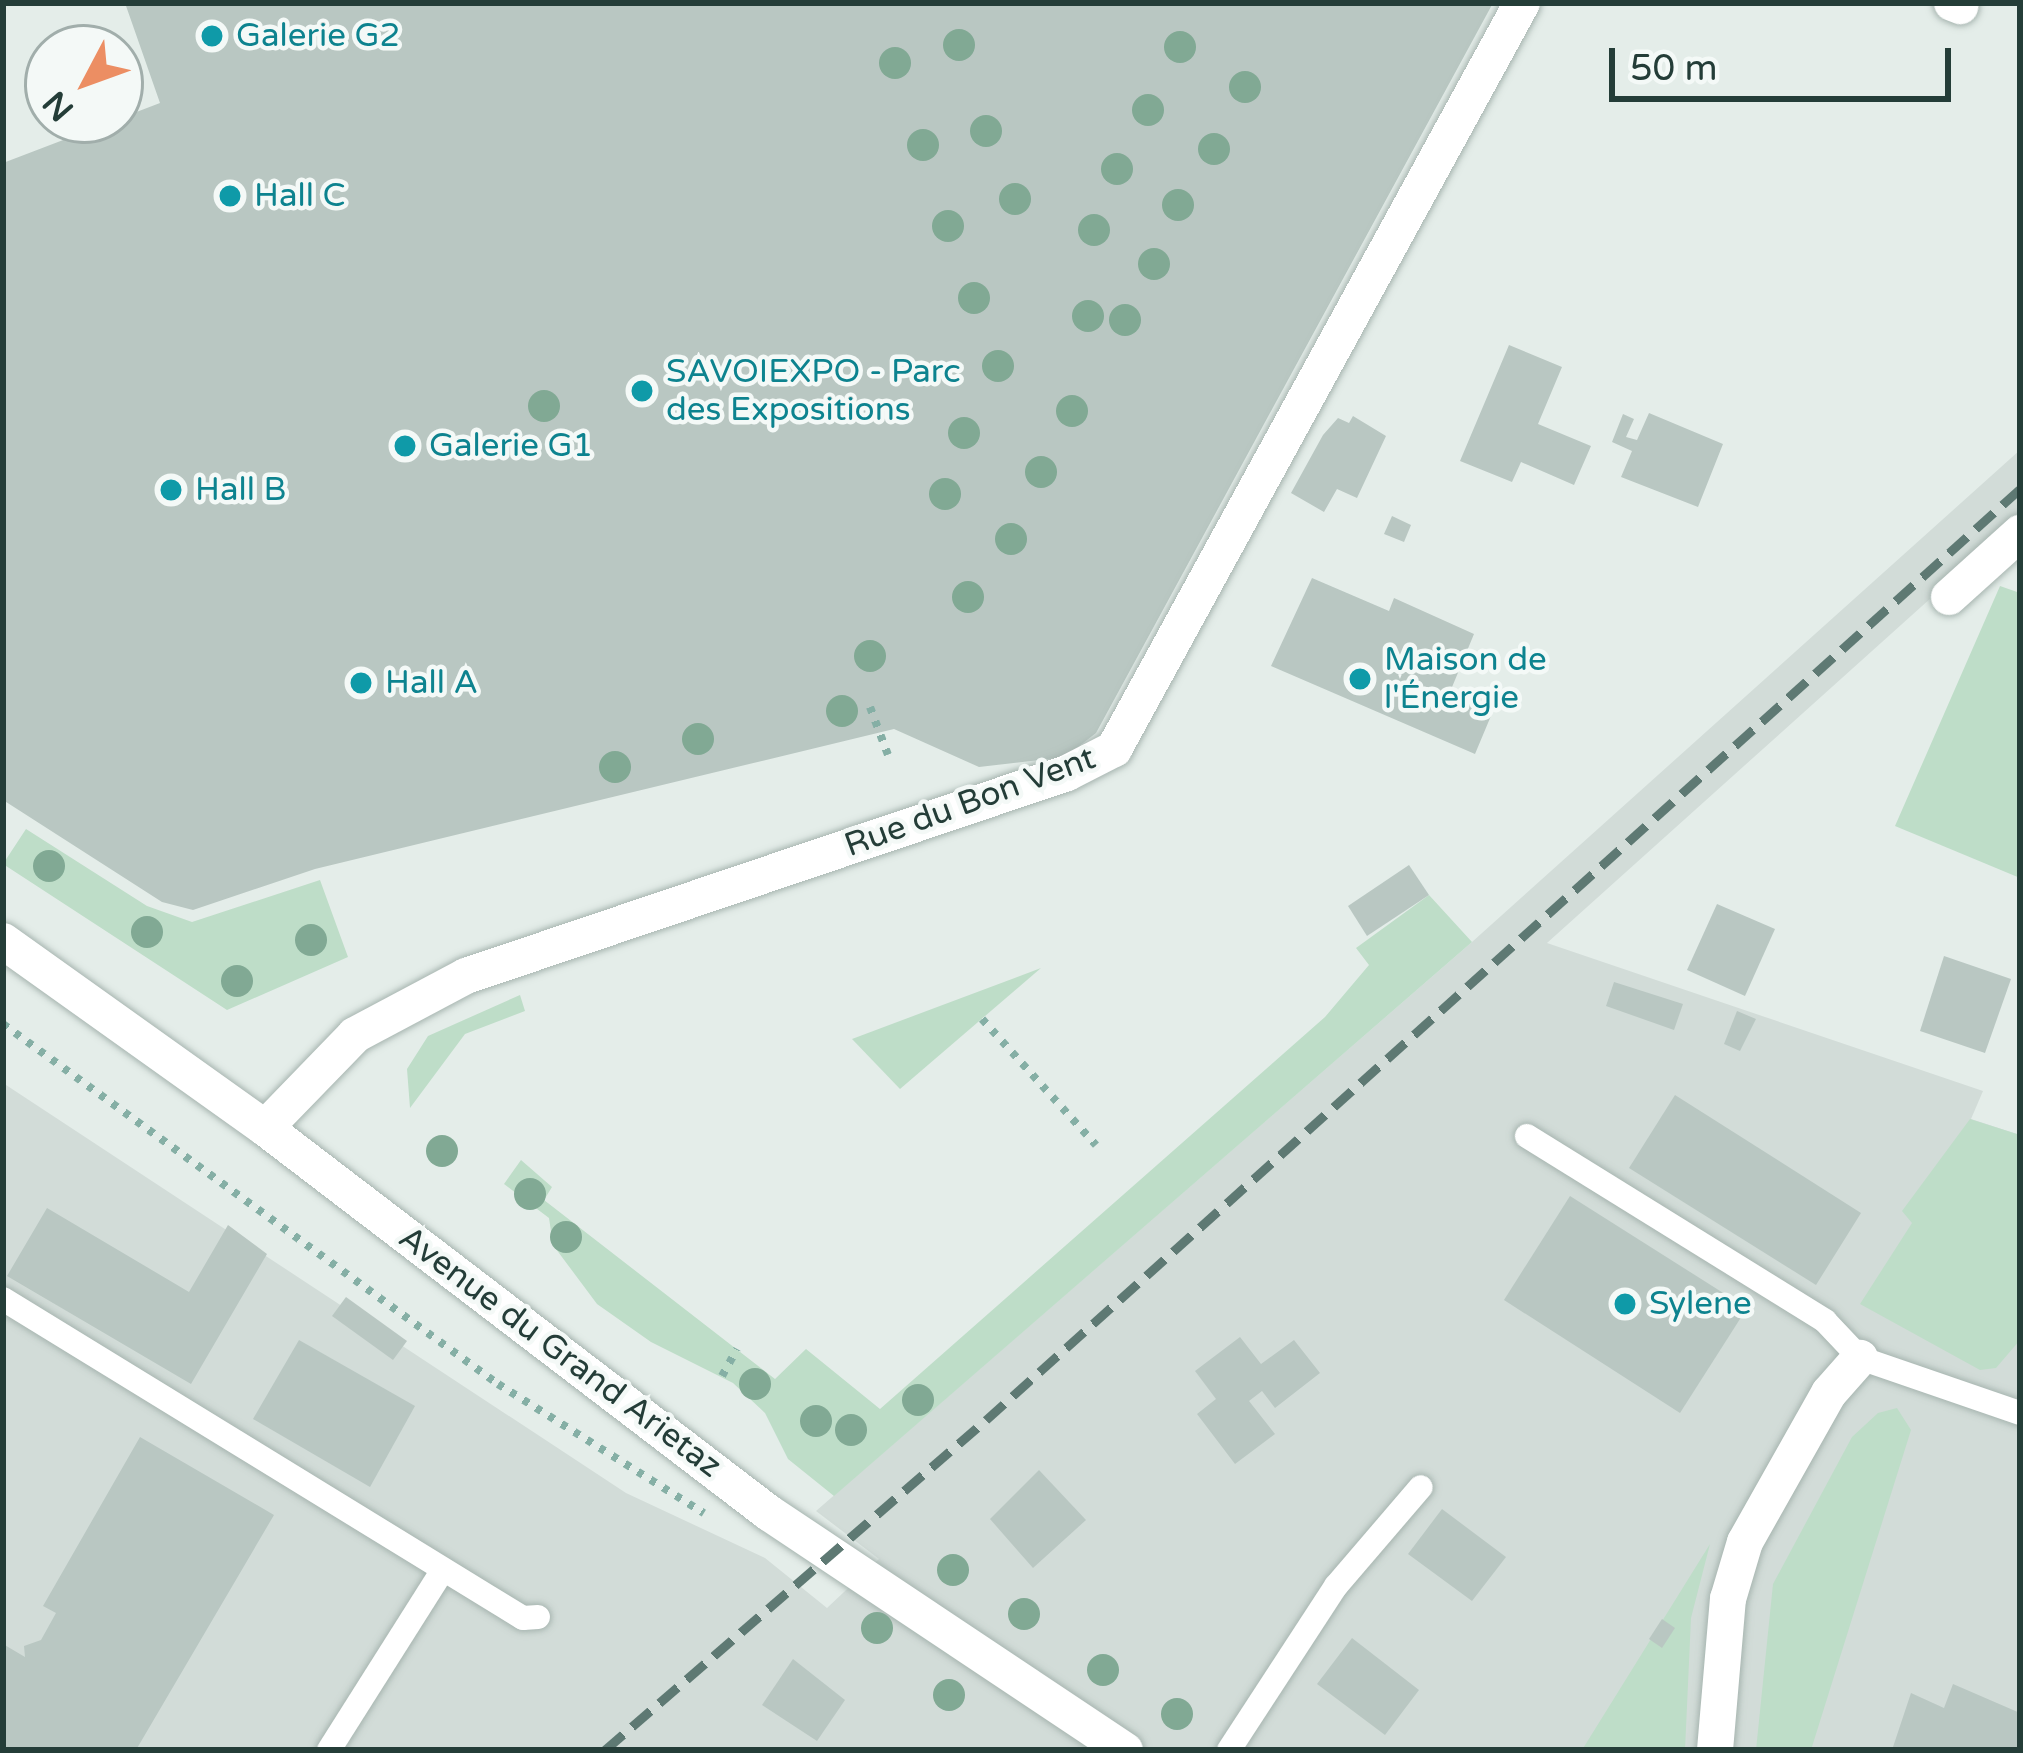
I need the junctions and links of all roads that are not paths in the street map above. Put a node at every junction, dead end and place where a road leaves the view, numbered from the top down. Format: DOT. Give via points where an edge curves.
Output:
graph roads {
  1 [pos="1522,3"];
  2 [pos="2020,533"];
  3 [pos="1949,596"];
  4 [pos="3,941"];
  5 [pos="265,1128"];
  6 [pos="1527,1136"];
  7 [pos="3,1299"];
  8 [pos="1860,1358"];
  9 [pos="2020,1413"];
  10 [pos="1421,1487"];
  11 [pos="443,1570"];
  12 [pos="538,1617"];
  13 [pos="329,1750"];
  14 [pos="1125,1750"];
  15 [pos="1229,1750"];
  16 [pos="1714,1750"];
  1 -- 5 [label="street, Rue du Bon Vent" via="1114,749 1067,773 466,976 355,1035"];
  2 -- 3 [label="street"];
  4 -- 5 [label="street, Avenue du Grand Arietaz"];
  5 -- 14 [label="street, Avenue du Grand Arietaz" via="769,1513"];
  6 -- 8 [label="lane" via="1825,1321"];
  7 -- 11 [label="lane"];
  8 -- 9 [label="lane"];
  8 -- 16 [label="street" via="1828,1393 1745,1542 1728,1599"];
  10 -- 15 [label="lane" via="1271,1675"];
  11 -- 12 [label="lane" via="523,1618"];
  11 -- 13 [label="lane"];
}
